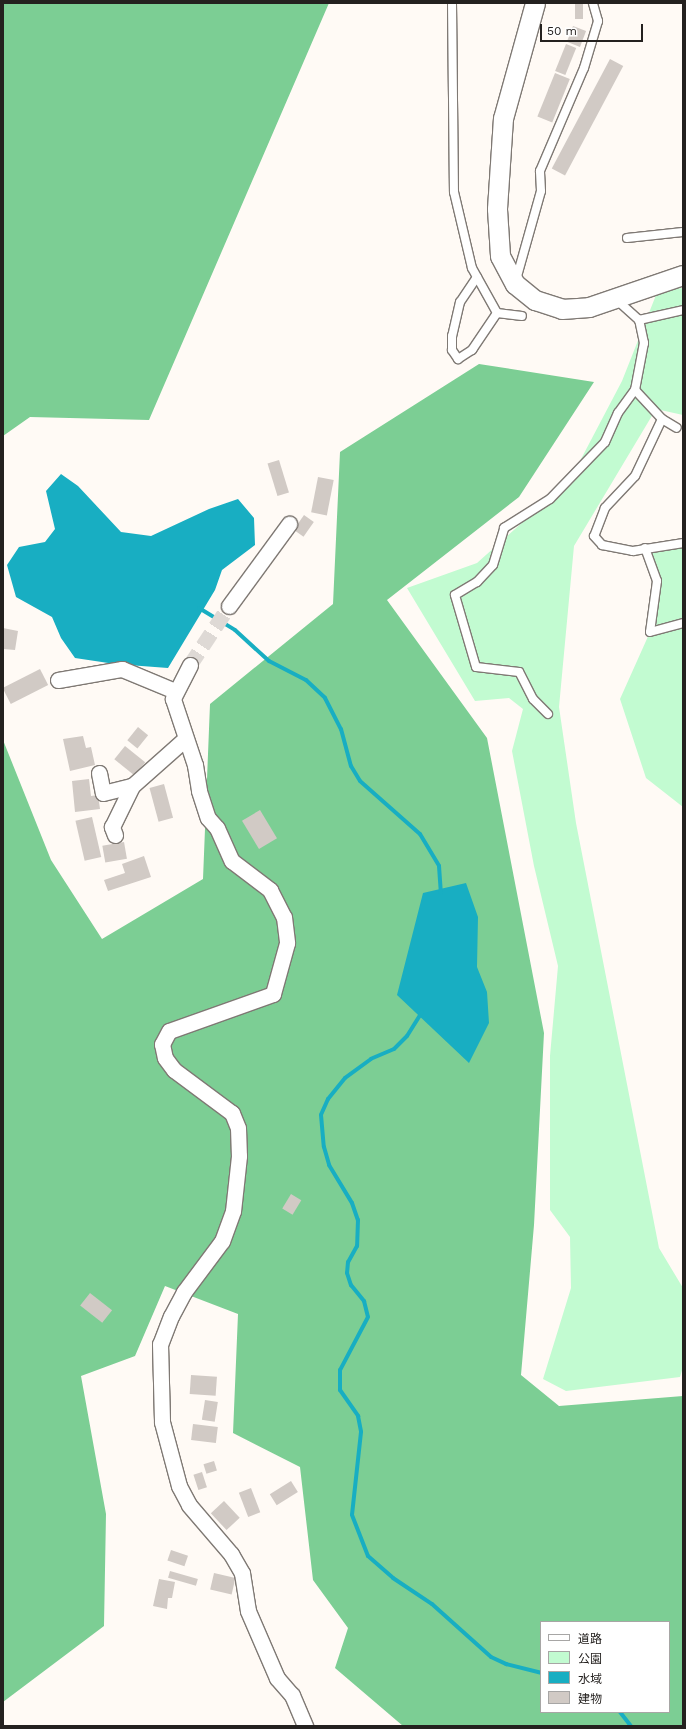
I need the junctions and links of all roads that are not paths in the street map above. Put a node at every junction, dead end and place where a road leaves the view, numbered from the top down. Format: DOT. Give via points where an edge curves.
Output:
graph roads {
  1 [pos="452,3"];
  2 [pos="534,3"];
  3 [pos="593,3"];
  4 [pos="683,232"];
  5 [pos="627,238"];
  6 [pos="683,275"];
  7 [pos="476,277"];
  8 [pos="515,284"];
  9 [pos="615,298"];
  10 [pos="683,310"];
  11 [pos="496,313"];
  12 [pos="522,316"];
  13 [pos="639,320"];
  14 [pos="635,390"];
  15 [pos="662,419"];
  16 [pos="677,428"];
  17 [pos="289,524"];
  18 [pos="683,543"];
  19 [pos="645,548"];
  20 [pos="229,606"];
  21 [pos="683,623"];
  22 [pos="190,664"];
  23 [pos="58,680"];
  24 [pos="175,691"];
  25 [pos="548,714"];
  26 [pos="185,739"];
  27 [pos="99,773"];
  28 [pos="132,786"];
  29 [pos="115,835"];
  30 [pos="305,1726"];
  1 -- 7 [label="lane" via="454,192"];
  2 -- 8 [label="street" via="503,118 498,209 500,256"];
  3 -- 8 [label="lane" via="598,21 584,68 540,171 541,191"];
  4 -- 5 [label="lane"];
  6 -- 9 [label="street"];
  7 -- 11 [label="lane"];
  7 -- 11 [label="lane" via="460,302 452,336 452,350 458,359 472,350"];
  8 -- 9 [label="street" via="535,300 562,309 589,307"];
  9 -- 13 [label="lane"];
  10 -- 13 [label="lane"];
  11 -- 12 [label="lane"];
  13 -- 14 [label="lane" via="644,343"];
  14 -- 15 [label="lane"];
  14 -- 25 [label="lane" via="618,413 605,442 596,453 550,499 504,528 493,565 477,582 455,595 476,667 519,672 533,699"];
  15 -- 16 [label="lane"];
  15 -- 19 [label="lane" via="635,476 604,508 594,536 602,545 632,551"];
  17 -- 20 [label="street"];
  18 -- 19 [label="lane"];
  19 -- 21 [label="lane" via="657,581 650,632"];
  22 -- 24 [label="street"];
  23 -- 24 [label="street" via="122,670"];
  24 -- 26 [label="street" via="174,708"];
  26 -- 28 [label="street"];
  26 -- 30 [label="street" via="195,765 199,791 208,818 232,860 270,890 284,917 287,943 273,994 169,1031 162,1044 165,1058 174,1070 232,1113 238,1128 239,1156 233,1211 222,1241 184,1292 160,1344 162,1422 179,1486 189,1505 231,1554 242,1573 248,1611 277,1678 292,1695"];
  27 -- 28 [label="street" via="103,792"];
  28 -- 29 [label="street" via="112,827"];
}
